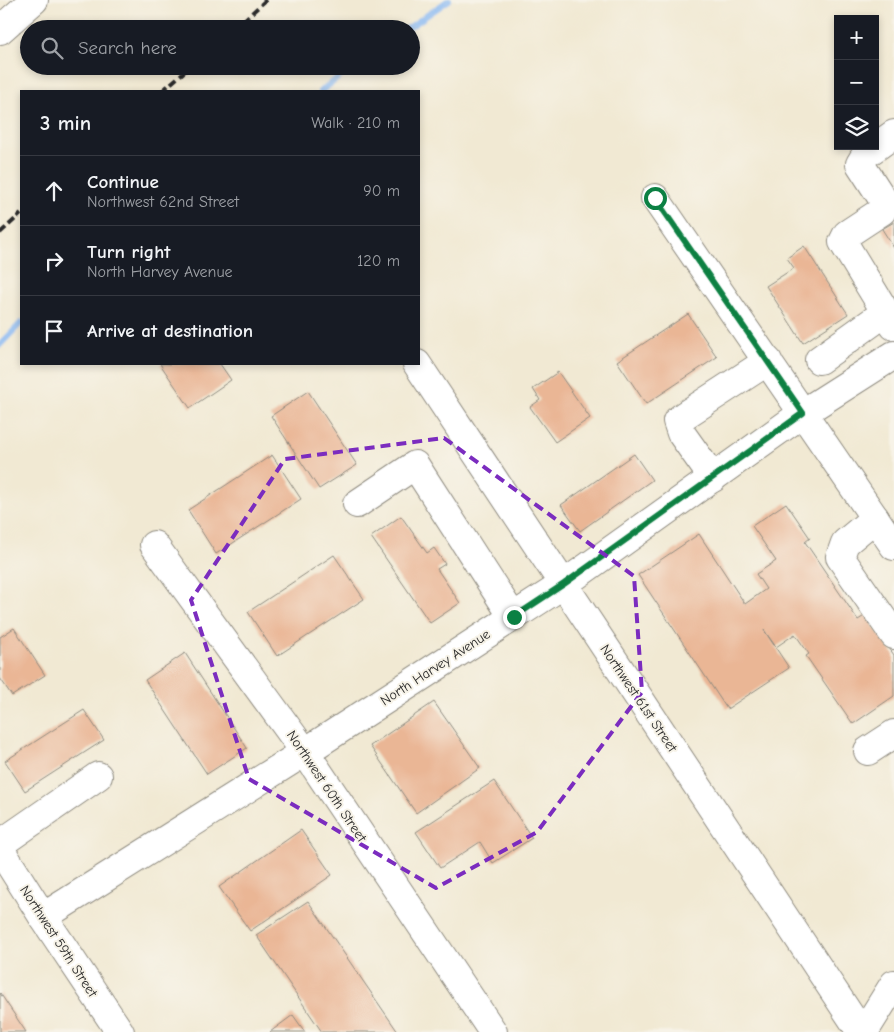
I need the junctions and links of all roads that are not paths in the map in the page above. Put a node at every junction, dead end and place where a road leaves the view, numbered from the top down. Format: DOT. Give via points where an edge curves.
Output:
graph roads {
  1 [pos="34,0"];
  2 [pos="0,30"];
  3 [pos="894,134"];
  4 [pos="655,198"];
  5 [pos="890,319"];
  6 [pos="894,355"];
  7 [pos="819,360"];
  8 [pos="768,362"];
  9 [pos="418,365"];
  10 [pos="803,413"];
  11 [pos="713,478"];
  12 [pos="357,504"];
  13 [pos="875,518"];
  14 [pos="154,545"];
  15 [pos="894,546"];
  16 [pos="564,584"];
  17 [pos="514,617"];
  18 [pos="894,635"];
  19 [pos="894,734"];
  20 [pos="868,751"];
  21 [pos="305,752"];
  22 [pos="98,776"];
  23 [pos="0,844"];
  24 [pos="0,849"];
  25 [pos="43,917"];
  26 [pos="894,984"];
  27 [pos="120,1032"];
  28 [pos="493,1032"];
  29 [pos="863,1032"];
  1 -- 2 [label="street"];
  3 -- 5 [label="street" via="866,154 860,164 884,201 882,211 847,234 843,242"];
  4 -- 8 [label="street"];
  5 -- 7 [label="street"];
  6 -- 10 [label="street, North Harvey Avenue"];
  8 -- 10 [label="street"];
  8 -- 11 [label="street" via="677,421 681,433"];
  9 -- 16 [label="street, Northwest 61st Street"];
  10 -- 11 [label="street, North Harvey Avenue"];
  10 -- 13 [label="street"];
  11 -- 16 [label="street, North Harvey Avenue"];
  12 -- 17 [label="street" via="415,465"];
  13 -- 15 [label="street"];
  13 -- 18 [label="street" via="845,543 840,557"];
  14 -- 21 [label="street, Northwest 60th Street"];
  16 -- 17 [label="street, North Harvey Avenue"];
  16 -- 29 [label="street, Northwest 61st Street"];
  17 -- 21 [label="street, North Harvey Avenue"];
  19 -- 20 [label="street"];
  21 -- 25 [label="street, North Harvey Avenue"];
  21 -- 28 [label="street, Northwest 60th Street"];
  22 -- 23 [label="street"];
  24 -- 25 [label="street, Northwest 59th Street"];
  25 -- 27 [label="street, Northwest 59th Street"];
  26 -- 29 [label="street"];
}
